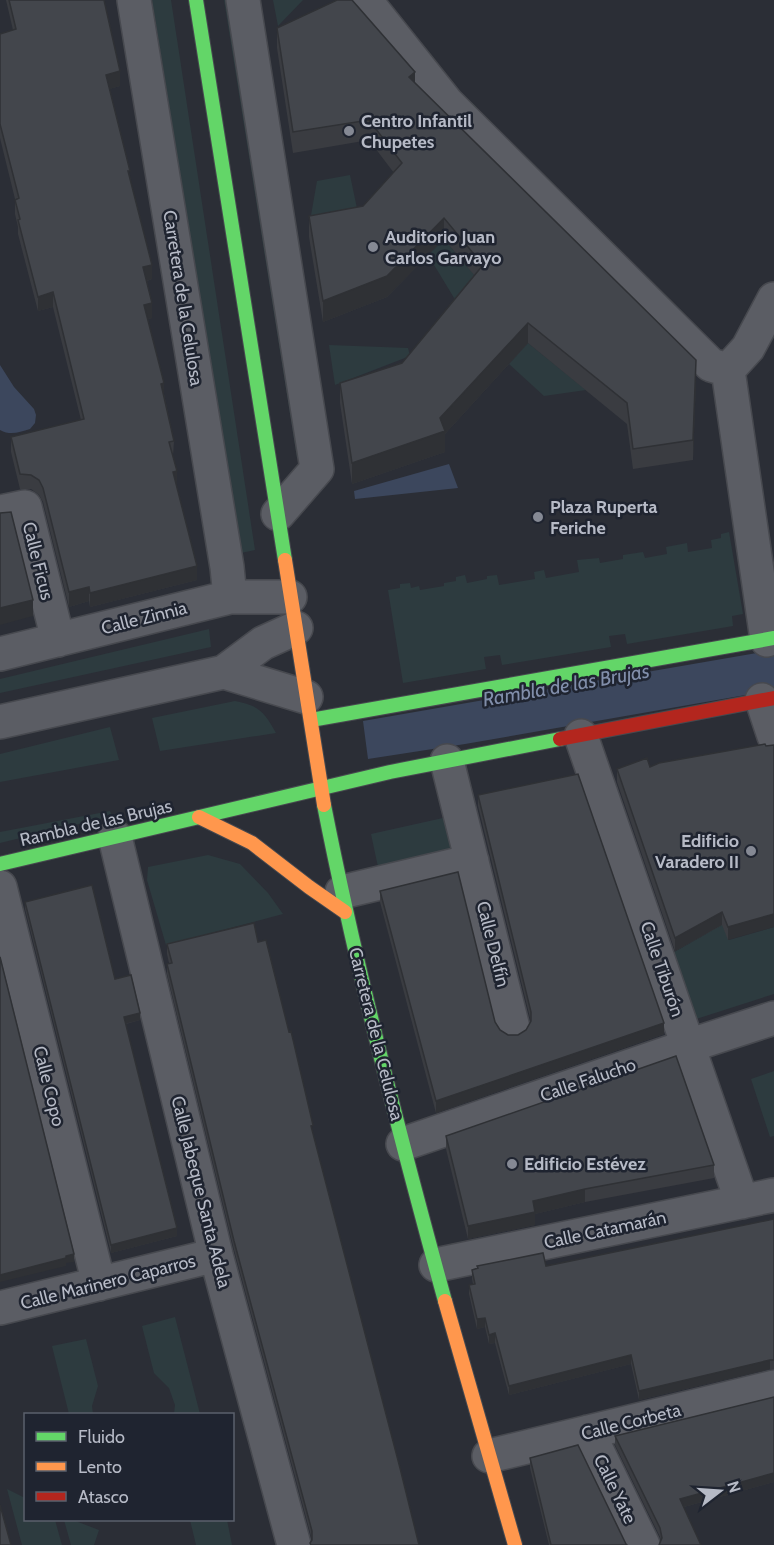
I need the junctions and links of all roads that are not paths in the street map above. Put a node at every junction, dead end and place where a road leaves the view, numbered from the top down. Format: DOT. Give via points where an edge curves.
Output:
graph roads {
  1 [pos="134,0"];
  2 [pos="196,0"];
  3 [pos="243,0"];
  4 [pos="365,0"];
  5 [pos="774,299"];
  6 [pos="728,370"];
  7 [pos="0,513"];
  8 [pos="278,514"];
  9 [pos="230,597"];
  10 [pos="293,612"];
  11 [pos="770,639"];
  12 [pos="58,640"];
  13 [pos="0,654"];
  14 [pos="224,672"];
  15 [pos="768,699"];
  16 [pos="309,709"];
  17 [pos="0,723"];
  18 [pos="581,736"];
  19 [pos="774,736"];
  20 [pos="447,761"];
  21 [pos="321,789"];
  22 [pos="199,817"];
  23 [pos="115,837"];
  24 [pos="472,861"];
  25 [pos="0,864"];
  26 [pos="0,888"];
  27 [pos="343,902"];
  28 [pos="774,1018"];
  29 [pos="513,1028"];
  30 [pos="688,1046"];
  31 [pos="403,1144"];
  32 [pos="774,1195"];
  33 [pos="742,1202"];
  34 [pos="216,1255"];
  35 [pos="436,1265"];
  36 [pos="99,1284"];
  37 [pos="0,1308"];
  38 [pos="774,1387"];
  39 [pos="588,1432"];
  40 [pos="489,1456"];
  41 [pos="294,1545"];
  42 [pos="515,1545"];
  43 [pos="643,1545"];
  1 -- 9 [label="street, Carretera de la Celulosa"];
  2 -- 8 [label="main road, Carretera de la Celulosa"];
  3 -- 8 [label="street" via="317,469"];
  4 -- 6 [label="street" via="447,103 711,365"];
  5 -- 6 [label="street" via="748,348"];
  6 -- 11 [label="street"];
  7 -- 12 [label="street, Calle Ficus" via="25,507"];
  8 -- 10 [label="main road, Carretera de la Celulosa"];
  9 -- 10 [label="street, Calle Zinnia"];
  9 -- 12 [label="street, Calle Zinnia"];
  10 -- 14 [label="street" via="263,643"];
  10 -- 16 [label="main road, Carretera de la Celulosa"];
  11 -- 16 [label="main road"];
  12 -- 13 [label="street, Calle Zinnia"];
  14 -- 16 [label="street" via="274,686"];
  14 -- 17 [label="street"];
  15 -- 18 [label="main road, Rambla de las Brujas"];
  15 -- 19 [label="street"];
  16 -- 21 [label="main road, Carretera de la Celulosa"];
  18 -- 20 [label="main road, Rambla de las Brujas"];
  18 -- 30 [label="street, Calle Tiburón"];
  20 -- 21 [label="main road, Rambla de las Brujas"];
  20 -- 24 [label="street, Calle Delfín"];
  21 -- 22 [label="main road, Rambla de las Brujas"];
  21 -- 27 [label="main road, Carretera de la Celulosa"];
  22 -- 23 [label="main road, Rambla de las Brujas"];
  22 -- 27 [label="main road, Rambla de las Brujas" via="252,843 309,887"];
  23 -- 25 [label="main road, Rambla de las Brujas"];
  23 -- 34 [label="street, Calle Jabeque Santa Adela"];
  24 -- 27 [label="street"];
  24 -- 29 [label="street, Calle Delfín"];
  26 -- 36 [label="street, Calle Copo"];
  27 -- 31 [label="main road, Carretera de la Celulosa"];
  28 -- 30 [label="street, Calle Falucho"];
  30 -- 31 [label="street, Calle Falucho"];
  30 -- 33 [label="street, Calle Tiburón"];
  31 -- 35 [label="main road, Carretera de la Celulosa"];
  32 -- 33 [label="street, Calle Catamarán"];
  33 -- 35 [label="street, Calle Catamarán"];
  34 -- 36 [label="street, Calle Marinero Caparros"];
  34 -- 41 [label="street, Calle Jabeque Santa Adela"];
  35 -- 40 [label="main road, Carretera de la Celulosa"];
  36 -- 37 [label="street, Calle Marinero Caparros"];
  38 -- 39 [label="street, Calle Corbeta"];
  39 -- 40 [label="street, Calle Corbeta"];
  39 -- 43 [label="street, Calle Yate"];
  40 -- 42 [label="main road, Carretera de la Celulosa"];
}
